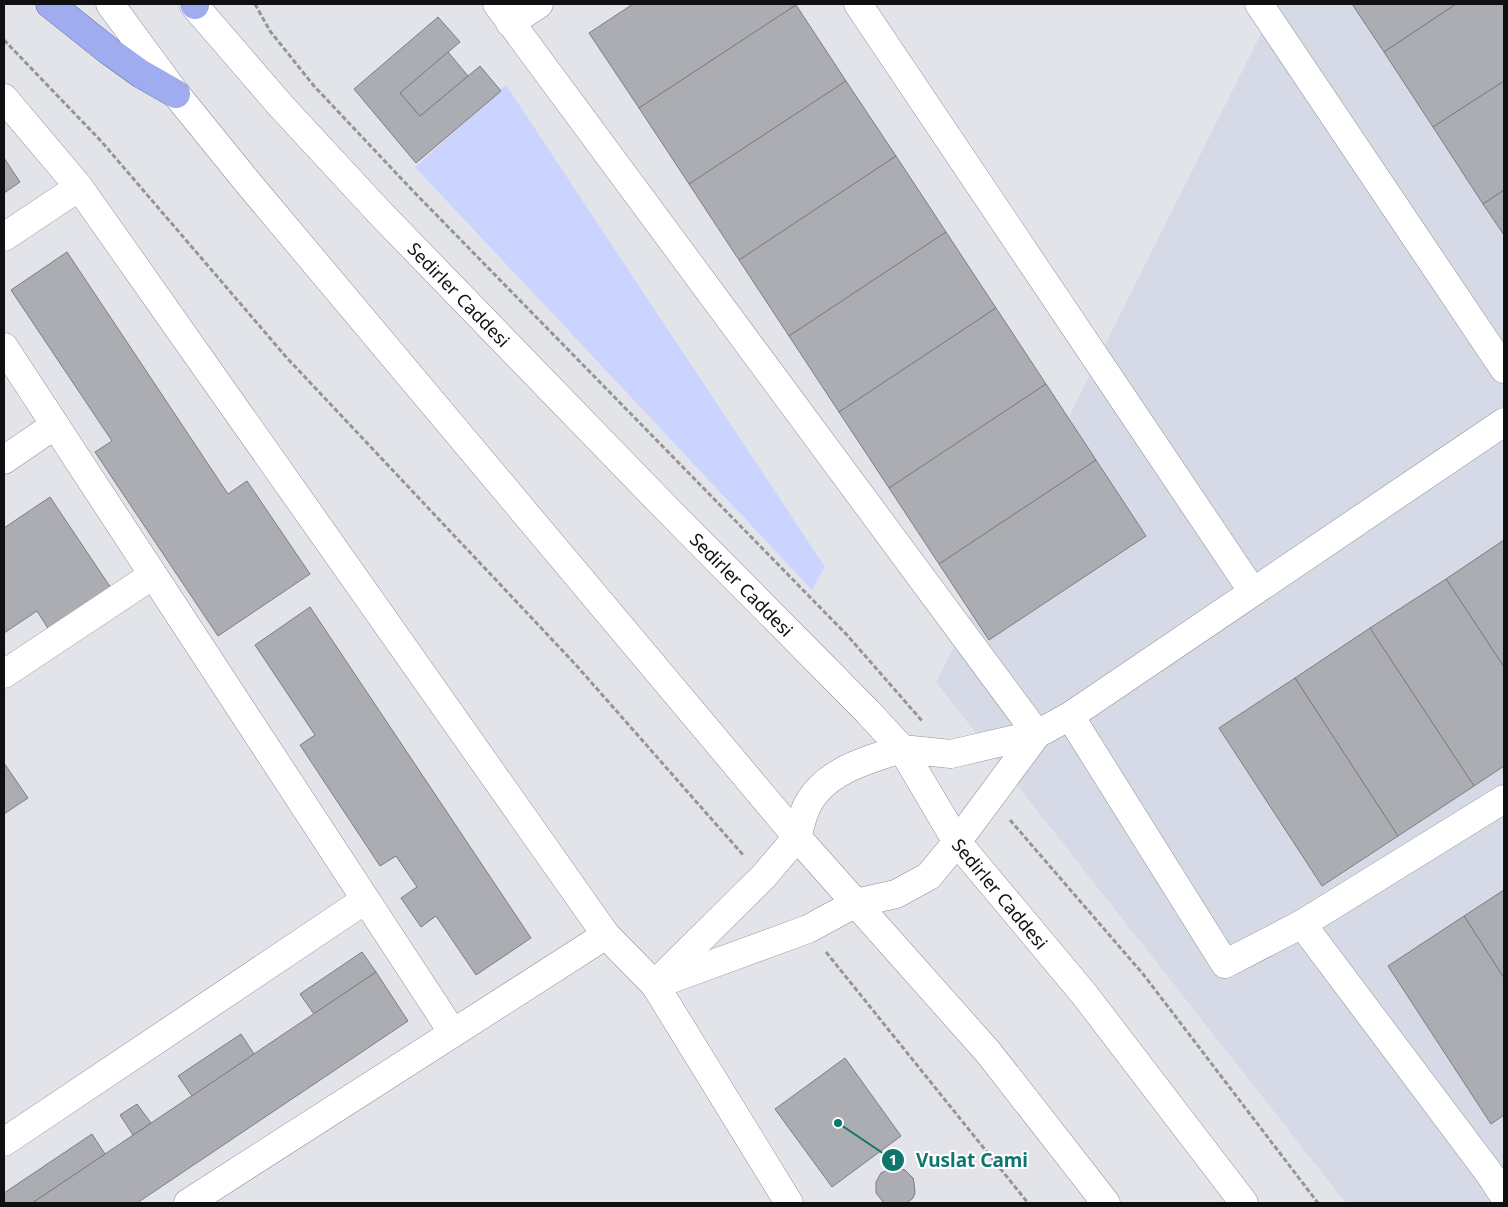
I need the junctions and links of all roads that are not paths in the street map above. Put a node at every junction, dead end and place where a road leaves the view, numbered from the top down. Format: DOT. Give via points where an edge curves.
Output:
graph roads {
  1 [pos="50,4"];
  2 [pos="110,4"];
  3 [pos="194,4"];
  4 [pos="539,4"];
  5 [pos="858,4"];
  6 [pos="1259,4"];
  7 [pos="504,14"];
  8 [pos="176,94"];
  9 [pos="4,98"];
  10 [pos="79,187"];
  11 [pos="4,237"];
  12 [pos="4,347"];
  13 [pos="1504,369"];
  14 [pos="1504,422"];
  15 [pos="55,425"];
  16 [pos="4,460"];
  17 [pos="152,574"];
  18 [pos="1253,592"];
  19 [pos="4,674"];
  20 [pos="1070,716"];
  21 [pos="1037,734"];
  22 [pos="902,749"];
  23 [pos="1504,799"];
  24 [pos="797,837"];
  25 [pos="957,842"];
  26 [pos="365,900"];
  27 [pos="856,904"];
  28 [pos="1302,924"];
  29 [pos="606,935"];
  30 [pos="654,985"];
  31 [pos="453,1033"];
  32 [pos="4,1142"];
  33 [pos="1497,1168"];
  34 [pos="1504,1196"];
  35 [pos="188,1203"];
  36 [pos="790,1203"];
  37 [pos="1106,1203"];
  38 [pos="1244,1203"];
  1 -- 8 [label="highway" via="141,74"];
  2 -- 8 [label="street"];
  3 -- 22 [label="street, Sedirler Caddesi" via="281,106 387,220"];
  4 -- 7 [label="street"];
  5 -- 18 [label="street"];
  6 -- 13 [label="street"];
  7 -- 21 [label="street"];
  8 -- 24 [label="street"];
  9 -- 10 [label="street"];
  10 -- 11 [label="street"];
  10 -- 29 [label="street"];
  12 -- 15 [label="street"];
  14 -- 18 [label="street"];
  15 -- 16 [label="street"];
  15 -- 17 [label="street"];
  17 -- 19 [label="street"];
  17 -- 26 [label="street"];
  18 -- 20 [label="street"];
  20 -- 21 [label="street"];
  20 -- 28 [label="street" via="1225,964"];
  21 -- 22 [label="street" via="951,754"];
  21 -- 25 [label="street"];
  22 -- 24 [label="street" via="863,761 825,781 806,807"];
  22 -- 25 [label="street, Sedirler Caddesi"];
  23 -- 28 [label="street"];
  24 -- 27 [label="street"];
  24 -- 30 [label="street" via="764,876"];
  25 -- 27 [label="street" via="929,876 896,894"];
  25 -- 38 [label="street, Sedirler Caddesi" via="1084,994"];
  26 -- 31 [label="street"];
  26 -- 32 [label="street"];
  27 -- 30 [label="street" via="808,929"];
  27 -- 37 [label="street" via="988,1052"];
  28 -- 33 [label="street"];
  29 -- 30 [label="street"];
  29 -- 31 [label="street"];
  30 -- 36 [label="street"];
  31 -- 35 [label="street"];
  33 -- 34 [label="street"];
}
